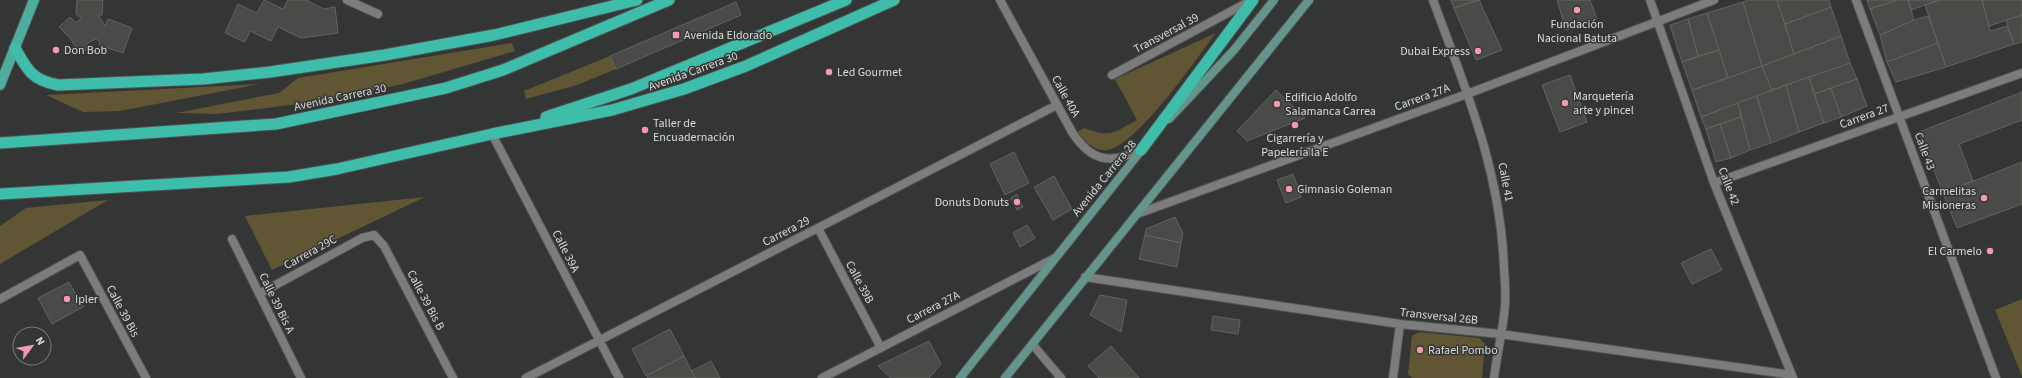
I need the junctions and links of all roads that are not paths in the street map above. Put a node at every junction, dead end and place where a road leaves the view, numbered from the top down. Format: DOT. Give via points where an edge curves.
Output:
graph roads {
  1 [pos="34,0"];
  2 [pos="347,0"];
  3 [pos="637,0"];
  4 [pos="669,0"];
  5 [pos="846,0"];
  6 [pos="894,0"];
  7 [pos="1000,0"];
  8 [pos="1252,0"];
  9 [pos="1274,0"];
  10 [pos="1309,0"];
  11 [pos="1433,0"];
  12 [pos="1650,0"];
  13 [pos="1714,0"];
  14 [pos="1856,0"];
  15 [pos="378,14"];
  16 [pos="1658,21"];
  17 [pos="15,48"];
  18 [pos="2022,73"];
  19 [pos="1112,75"];
  20 [pos="0,85"];
  21 [pos="1467,94"];
  22 [pos="1057,105"];
  23 [pos="1899,117"];
  24 [pos="492,134"];
  25 [pos="0,143"];
  26 [pos="1141,150"];
  27 [pos="1714,183"];
  28 [pos="0,194"];
  29 [pos="1137,214"];
  30 [pos="818,228"];
  31 [pos="374,235"];
  32 [pos="232,239"];
  33 [pos="1055,258"];
  34 [pos="1085,277"];
  35 [pos="259,294"];
  36 [pos="0,299"];
  37 [pos="1400,324"];
  38 [pos="1500,334"];
  39 [pos="599,341"];
  40 [pos="1033,344"];
  41 [pos="881,348"];
  42 [pos="1791,377"];
  43 [pos="146,378"];
  44 [pos="301,378"];
  45 [pos="453,378"];
  46 [pos="526,378"];
  47 [pos="619,378"];
  48 [pos="822,378"];
  49 [pos="960,378"];
  50 [pos="1005,378"];
  51 [pos="1061,378"];
  52 [pos="1393,378"];
  53 [pos="1494,378"];
  54 [pos="1996,378"];
  1 -- 17 [label="main road"];
  2 -- 15 [label="street"];
  3 -- 17 [label="highway" via="494,35 385,55 203,79 58,85 35,77 25,67"];
  4 -- 25 [label="highway, Avenida Carrera 30" via="548,52 489,75 446,88 276,124"];
  5 -- 24 [label="highway, Avenida Carrera 30" via="631,89"];
  6 -- 24 [label="highway, Avenida Carrera 30" via="684,89 612,110"];
  7 -- 22 [label="street, Calle 40A"];
  8 -- 19 [label="street, Transversal 39"];
  8 -- 26 [label="highway"];
  9 -- 26 [label="main road, Avenida Carrera 28" via="1234,50"];
  10 -- 29 [label="main road"];
  11 -- 21 [label="street, Calle 41"];
  12 -- 16 [label="street, Calle 42"];
  13 -- 16 [label="street, Carrera 27A"];
  14 -- 23 [label="street, Calle 43"];
  16 -- 21 [label="street, Carrera 27A"];
  16 -- 27 [label="street, Calle 42"];
  17 -- 20 [label="main road"];
  18 -- 23 [label="street, Carrera 27"];
  21 -- 29 [label="street, Carrera 27A"];
  21 -- 38 [label="street, Calle 41" via="1490,164 1498,202 1504,253 1505,305"];
  22 -- 26 [label="street, Calle 40A" via="1089,153 1100,157 1120,158"];
  22 -- 30 [label="street, Carrera 29"];
  23 -- 27 [label="street, Carrera 27"];
  23 -- 54 [label="street, Calle 43"];
  24 -- 28 [label="highway, Avenida Carrera 30" via="337,169 283,178"];
  24 -- 39 [label="street, Calle 39A"];
  26 -- 33 [label="main road, Avenida Carrera 28"];
  27 -- 42 [label="street, Calle 42"];
  29 -- 34 [label="main road"];
  30 -- 39 [label="street, Carrera 29"];
  30 -- 41 [label="street, Calle 39B"];
  31 -- 35 [label="street, Carrera 29C" via="362,238"];
  31 -- 45 [label="street, Calle 39 Bis B" via="384,246"];
  32 -- 35 [label="street, Calle 39 Bis A"];
  33 -- 41 [label="street, Carrera 27A"];
  33 -- 49 [label="main road, Avenida Carrera 28"];
  34 -- 37 [label="street, Transversal 26B"];
  34 -- 40 [label="main road"];
  35 -- 44 [label="street, Calle 39 Bis A"];
  36 -- 43 [label="street, Calle 39 Bis" via="80,256"];
  37 -- 38 [label="street, Transversal 26B"];
  37 -- 52 [label="street"];
  38 -- 42 [label="street, Transversal 26B"];
  38 -- 53 [label="street, Calle 41"];
  39 -- 46 [label="street, Carrera 29"];
  39 -- 47 [label="street, Calle 39A"];
  40 -- 50 [label="main road"];
  40 -- 51 [label="street"];
  41 -- 48 [label="street, Carrera 27A"];
}
